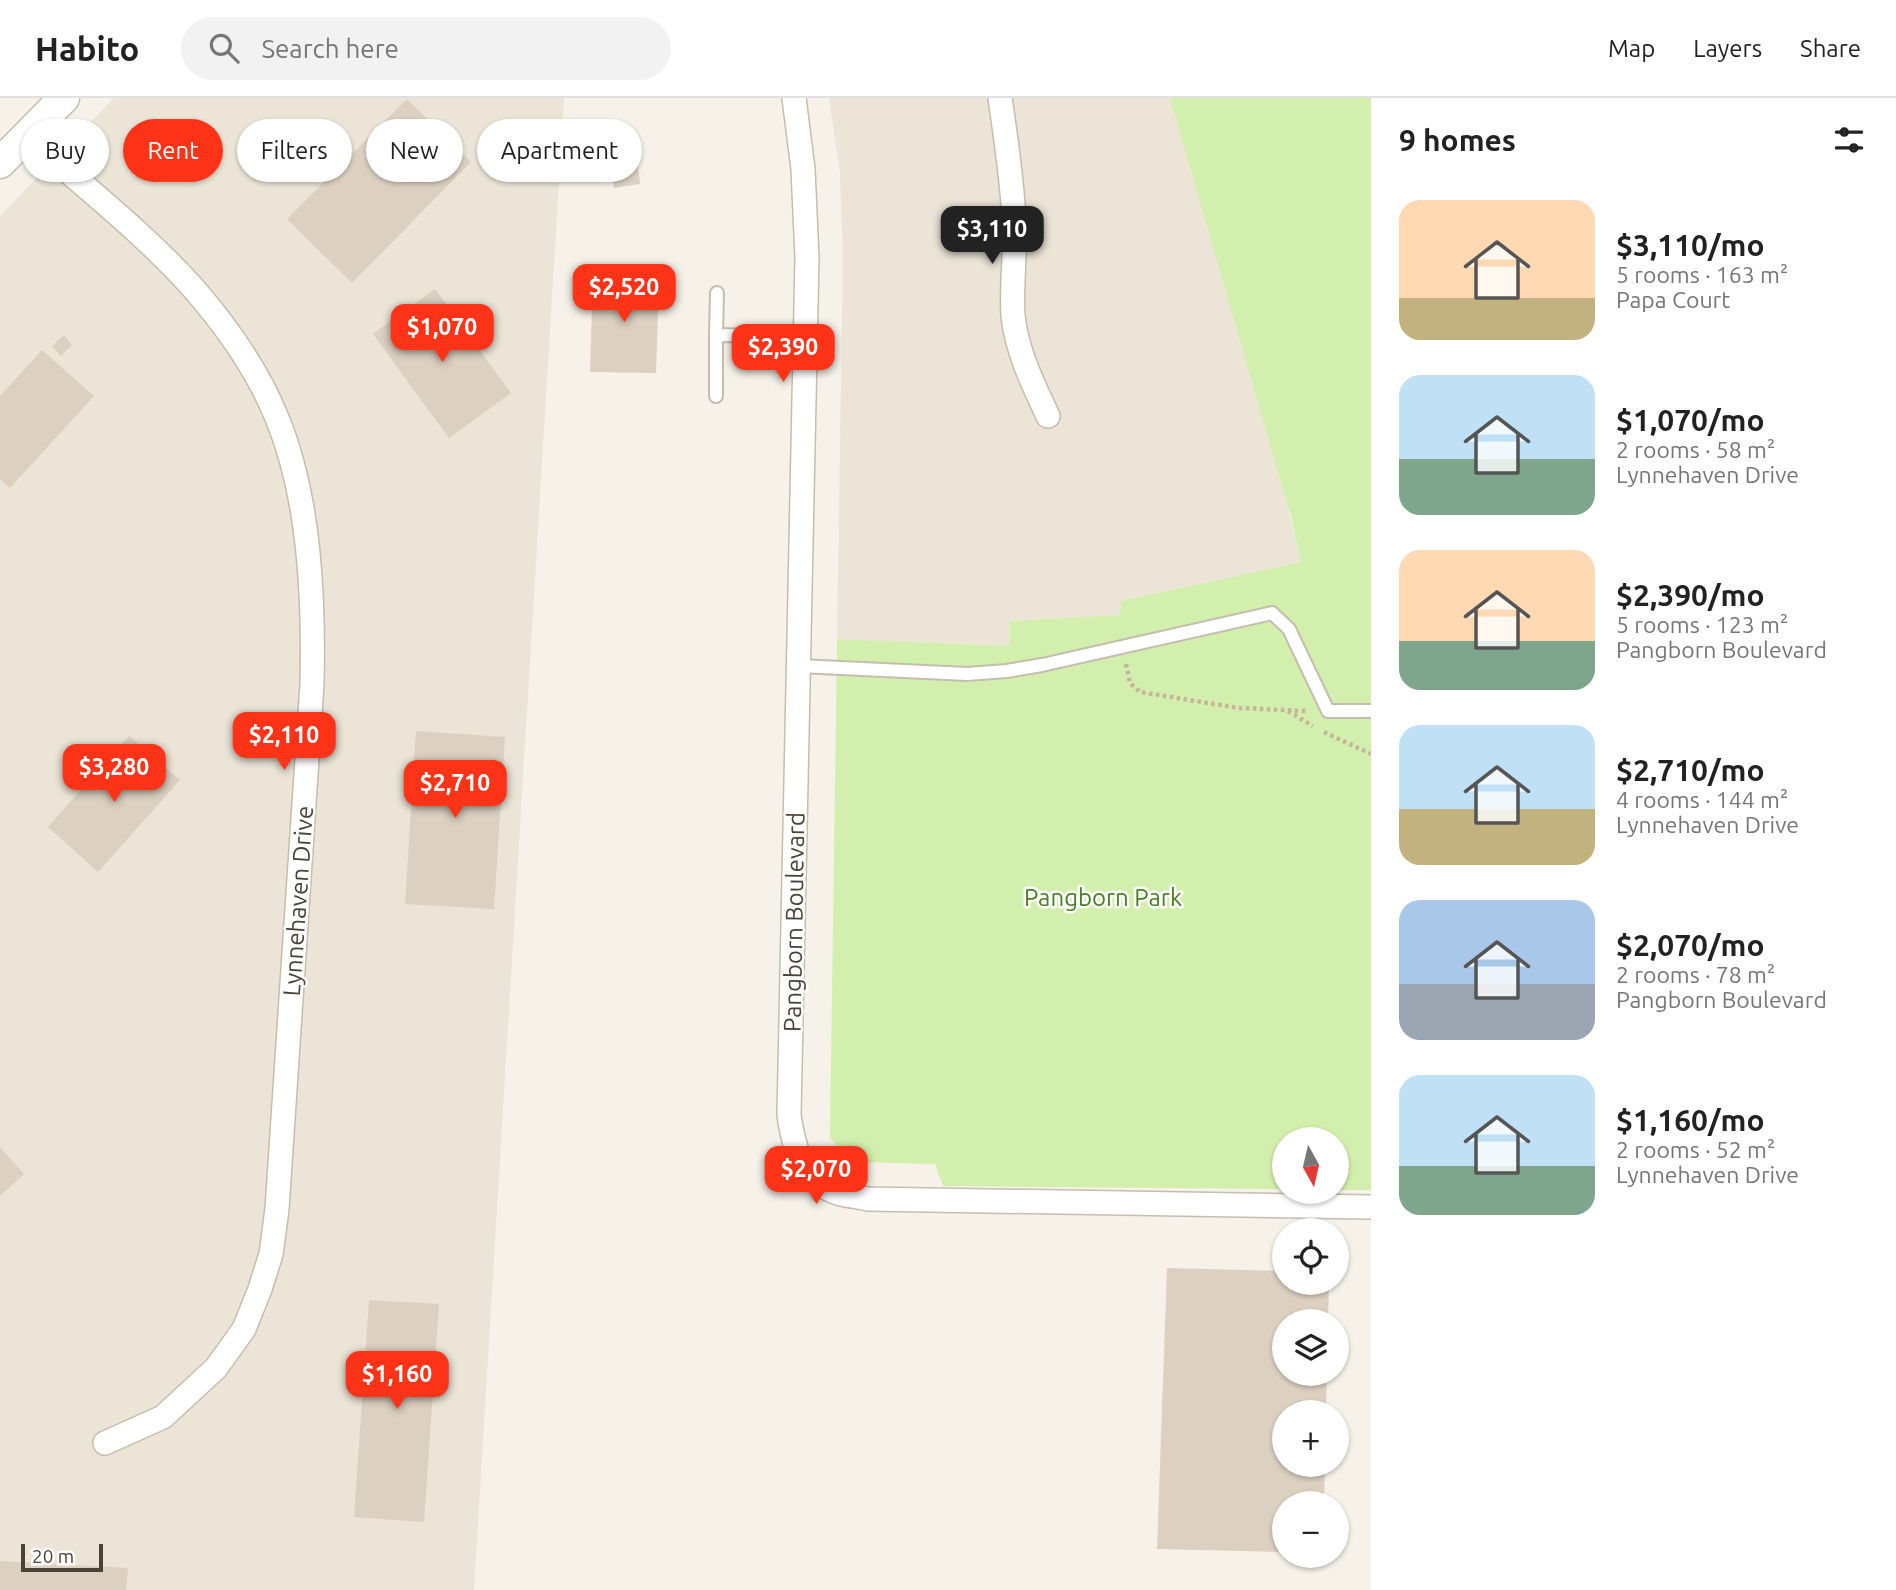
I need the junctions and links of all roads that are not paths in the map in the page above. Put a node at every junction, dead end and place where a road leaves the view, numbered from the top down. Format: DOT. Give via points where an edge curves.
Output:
graph roads {
  1 [pos="64,98"];
  2 [pos="794,98"];
  3 [pos="1000,98"];
  4 [pos="42,119"];
  5 [pos="21,140"];
  6 [pos="0,163"];
  7 [pos="79,182"];
  8 [pos="717,293"];
  9 [pos="716,335"];
  10 [pos="805,337"];
  11 [pos="716,396"];
  12 [pos="1048,416"];
  13 [pos="799,666"];
  14 [pos="1371,710"];
  15 [pos="1371,1207"];
  16 [pos="105,1443"];
  1 -- 4 [label="street"];
  2 -- 10 [label="street, Pangborn Boulevard" via="803,169"];
  3 -- 12 [label="street" via="1014,222 1013,316 1020,352"];
  5 -- 6 [label="street"];
  7 -- 16 [label="street, Lynnehaven Drive" via="194,290 248,360 277,418 296,478 310,566 313,627 271,1254 244,1329 216,1368 163,1417"];
  8 -- 9 [label="lane"];
  9 -- 10 [label="lane"];
  9 -- 11 [label="lane"];
  10 -- 13 [label="street, Pangborn Boulevard"];
  13 -- 14 [label="lane" via="967,674 1007,671 1272,613 1289,629 1328,711"];
  13 -- 15 [label="street, Pangborn Boulevard" via="789,1115 802,1165 818,1182 839,1194 868,1199"];
}
